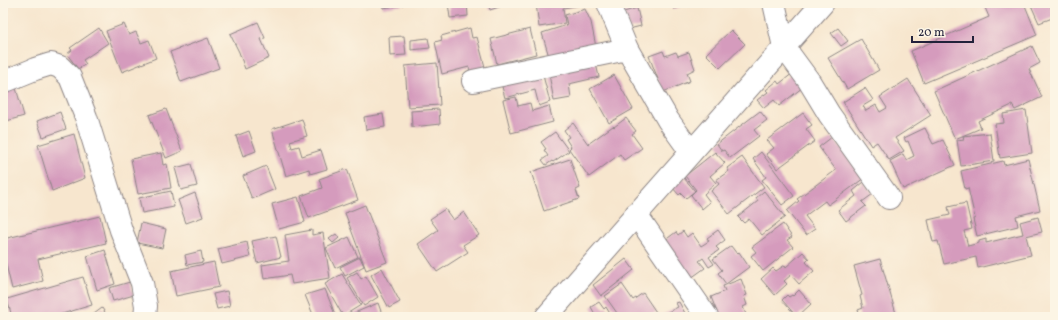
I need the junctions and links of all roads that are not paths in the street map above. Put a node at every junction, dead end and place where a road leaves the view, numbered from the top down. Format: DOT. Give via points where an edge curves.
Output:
graph roads {
  1 [pos="608,3"];
  2 [pos="774,3"];
  3 [pos="823,3"];
  4 [pos="784,47"];
  5 [pos="627,49"];
  6 [pos="473,81"];
  7 [pos="3,82"];
  8 [pos="691,152"];
  9 [pos="889,198"];
  10 [pos="636,214"];
  11 [pos="145,317"];
  12 [pos="546,317"];
  13 [pos="707,317"];
  1 -- 5 [label="street"];
  2 -- 4 [label="street"];
  3 -- 4 [label="street"];
  4 -- 8 [label="street"];
  4 -- 9 [label="street"];
  5 -- 6 [label="street"];
  5 -- 8 [label="street" via="668,120"];
  7 -- 11 [label="street" via="51,64 60,67 70,77 86,117 121,230 142,283"];
  8 -- 10 [label="street"];
  10 -- 12 [label="street"];
  10 -- 13 [label="street"];
}
